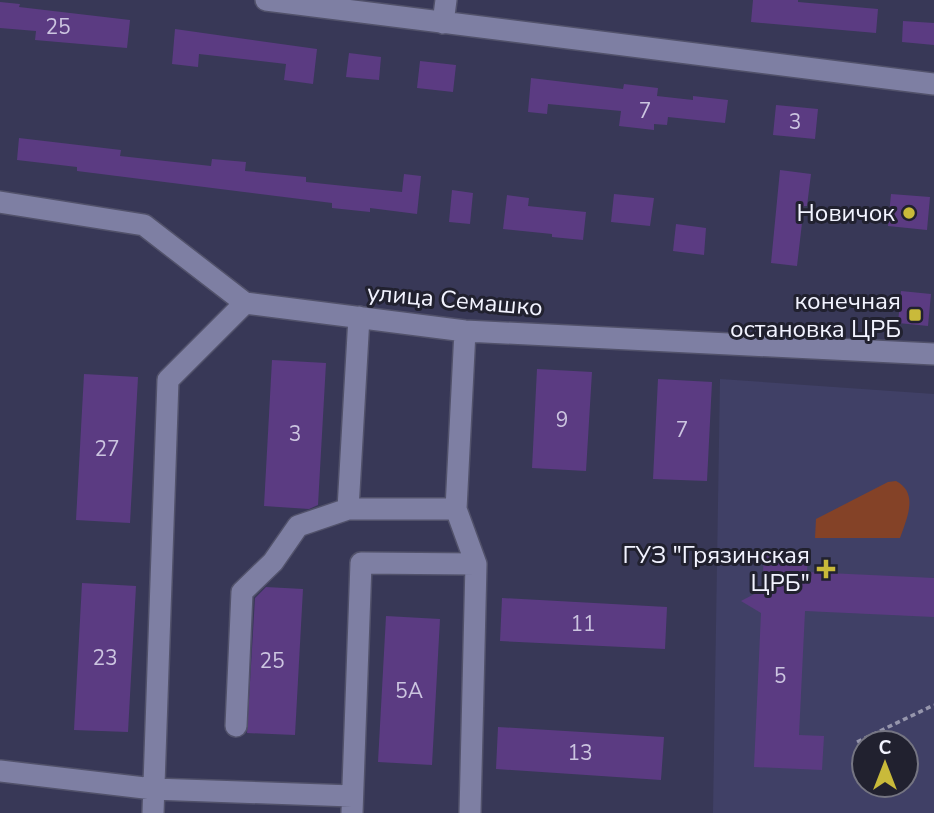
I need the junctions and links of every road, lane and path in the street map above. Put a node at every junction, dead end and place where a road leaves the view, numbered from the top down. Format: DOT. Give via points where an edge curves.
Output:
graph roads {
  1 [pos="266,0"];
  2 [pos="446,0"];
  3 [pos="443,23"];
  4 [pos="934,84"];
  5 [pos="0,202"];
  6 [pos="245,303"];
  7 [pos="359,317"];
  8 [pos="465,331"];
  9 [pos="934,354"];
  10 [pos="348,509"];
  11 [pos="456,509"];
  12 [pos="476,564"];
  13 [pos="934,705"];
  14 [pos="236,726"];
  15 [pos="884,729"];
  16 [pos="0,771"];
  17 [pos="153,789"];
  18 [pos="352,805"];
  19 [pos="153,813"];
  20 [pos="470,813"];
  1 -- 3 [label="street"];
  2 -- 3 [label="street"];
  3 -- 4 [label="street"];
  5 -- 6 [label="street" via="144,225"];
  6 -- 7 [label="street, улица Семашко"];
  6 -- 17 [label="street" via="168,380"];
  7 -- 8 [label="street, улица Семашко"];
  7 -- 10 [label="street"];
  8 -- 9 [label="street, улица Семашко"];
  8 -- 11 [label="street"];
  10 -- 11 [label="street"];
  10 -- 14 [label="street" via="298,526 273,562 242,592"];
  11 -- 12 [label="street"];
  12 -- 18 [label="street" via="361,563"];
  12 -- 20 [label="street"];
  13 -- 15 [label="path"];
  16 -- 17 [label="street"];
  17 -- 18 [label="street"];
  17 -- 19 [label="street"];
}
